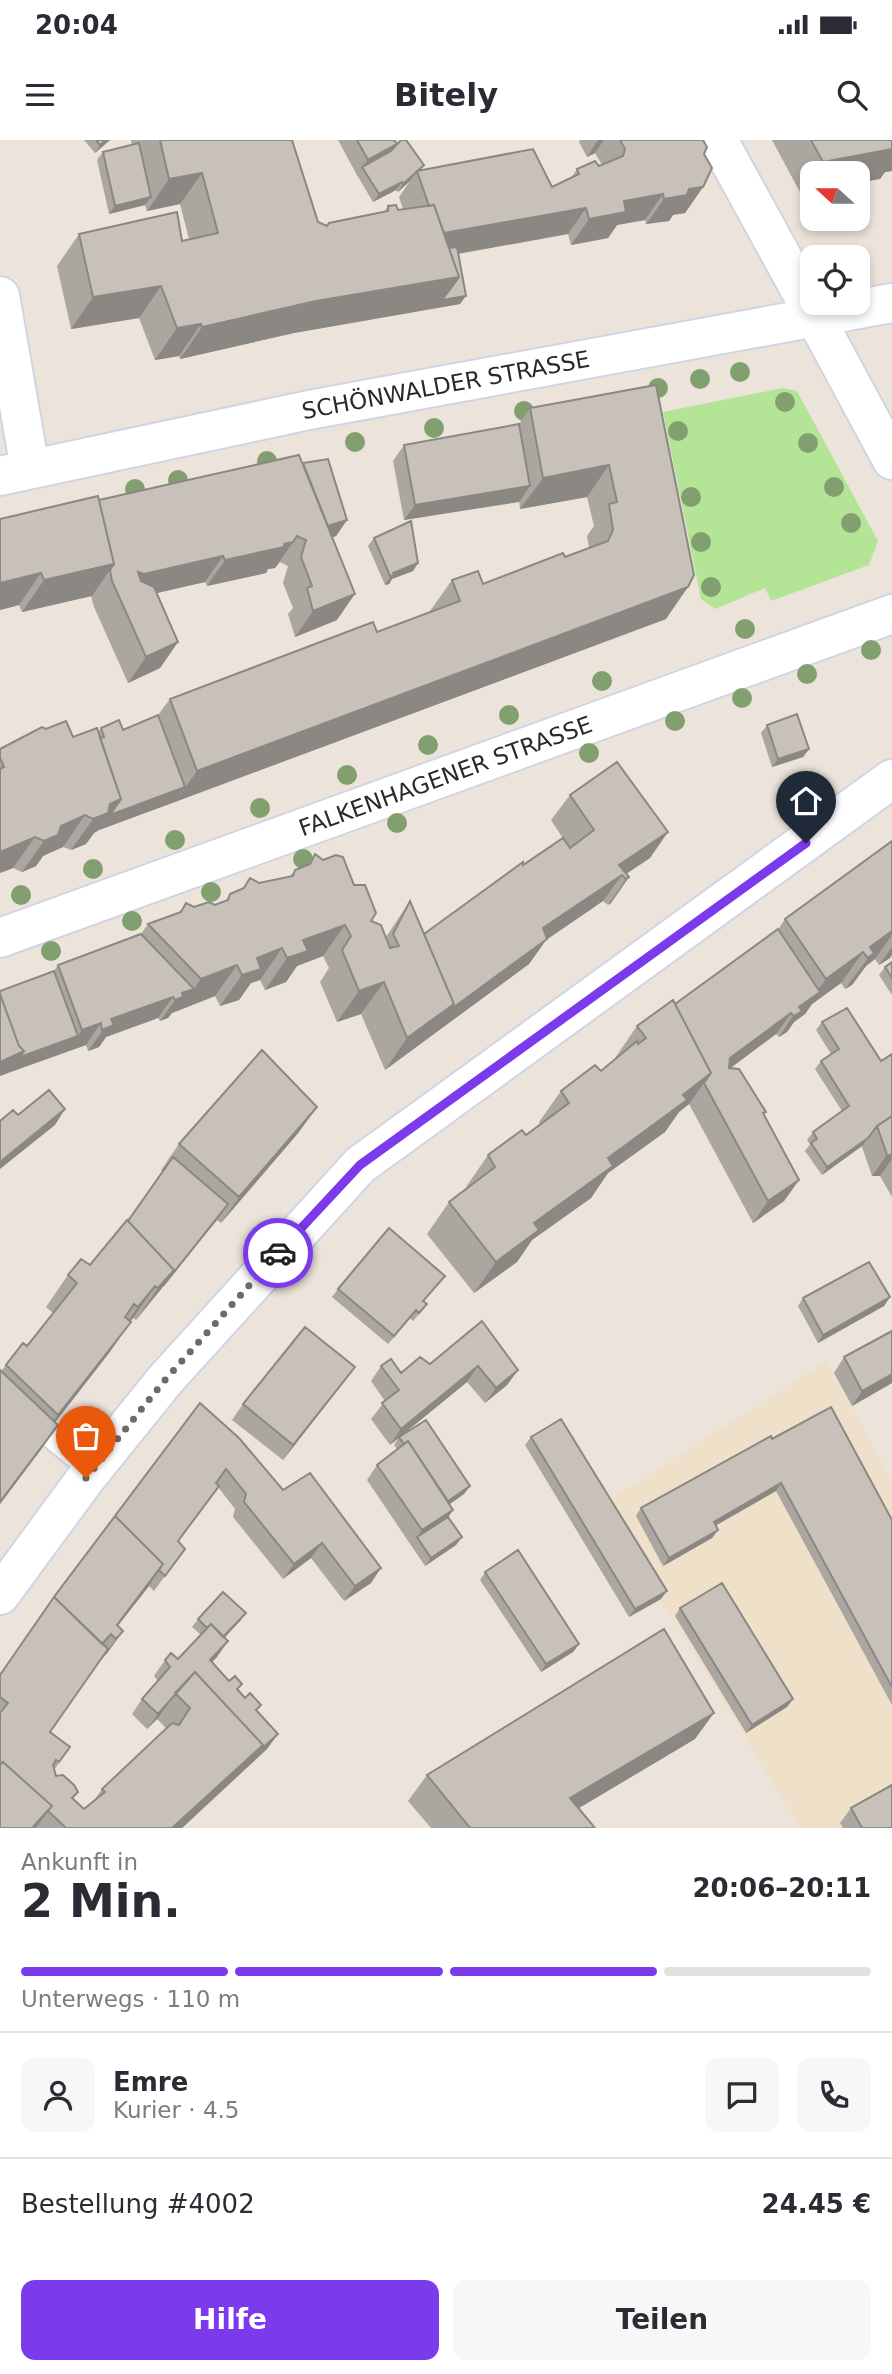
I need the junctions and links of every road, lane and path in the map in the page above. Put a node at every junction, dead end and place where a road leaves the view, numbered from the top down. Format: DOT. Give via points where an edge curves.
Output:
graph roads {
  1 [pos="718,140"];
  2 [pos="0,296"];
  3 [pos="892,303"];
  4 [pos="815,317"];
  5 [pos="892,460"];
  6 [pos="15,473"];
  7 [pos="892,614"];
  8 [pos="892,779"];
  9 [pos="0,938"];
  10 [pos="47,1432"];
  11 [pos="93,1470"];
  12 [pos="0,1595"];
  1 -- 4 [label="street"];
  2 -- 6 [label="street"];
  3 -- 4 [label="street, SCHÖNWALDER STRASSE"];
  4 -- 5 [label="street"];
  4 -- 6 [label="street, SCHÖNWALDER STRASSE" via="309,410"];
  7 -- 9 [label="street, FALKENHAGENER STRASSE"];
  8 -- 11 [label="street" via="360,1165 165,1380"];
  10 -- 11 [label="lane"];
  11 -- 12 [label="street"];
}
